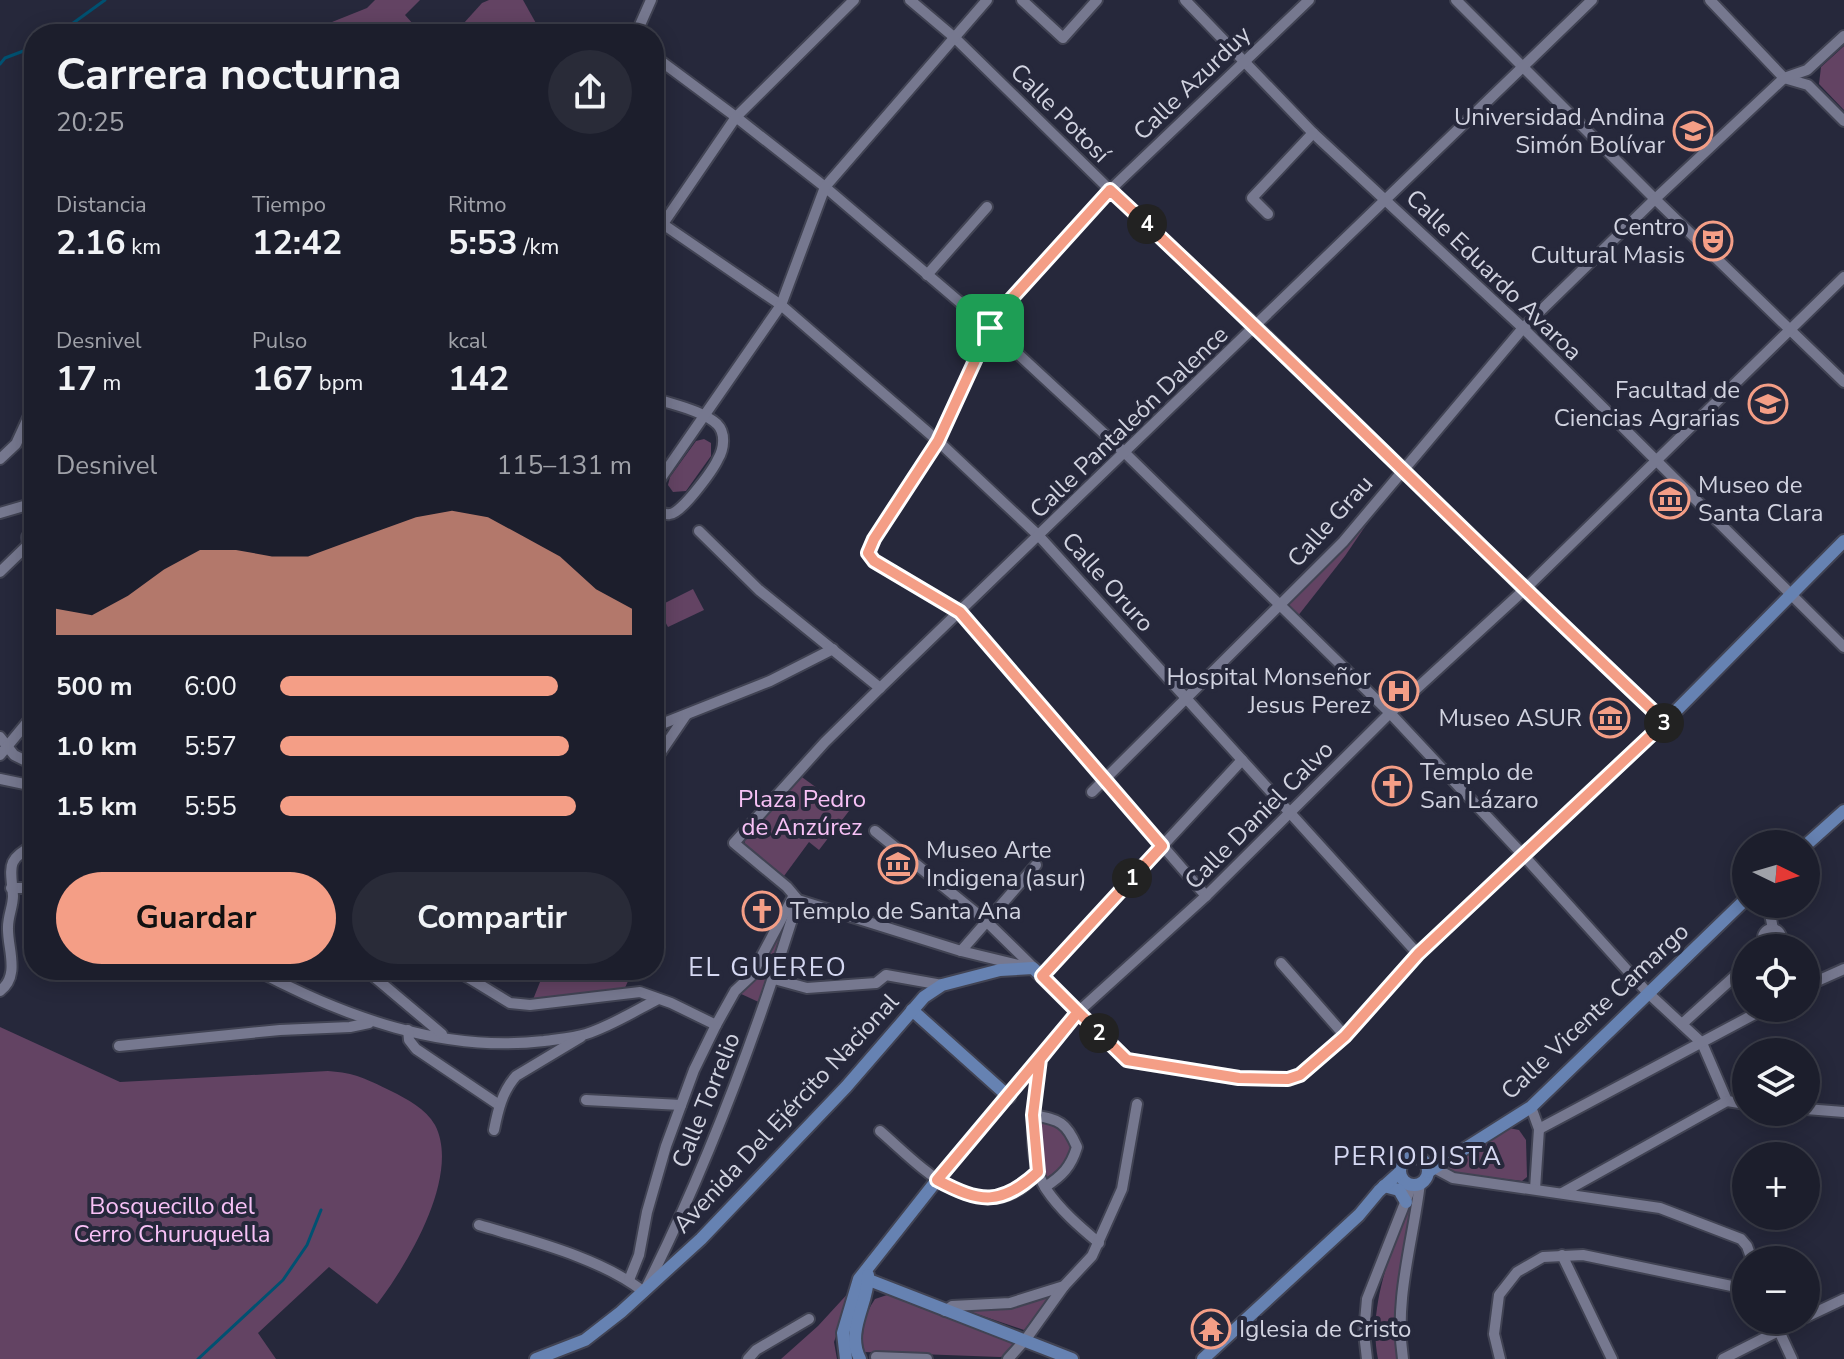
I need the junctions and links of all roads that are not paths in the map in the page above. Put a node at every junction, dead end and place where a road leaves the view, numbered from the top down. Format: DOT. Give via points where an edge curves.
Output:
graph roads {
  1 [pos="651,0"];
  2 [pos="854,0"];
  3 [pos="910,0"];
  4 [pos="987,0"];
  5 [pos="1022,0"];
  6 [pos="1097,0"];
  7 [pos="1185,0"];
  8 [pos="1309,0"];
  9 [pos="1456,0"];
  10 [pos="1592,0"];
  11 [pos="1710,0"];
  12 [pos="640,24"];
  13 [pos="1844,36"];
  14 [pos="955,38"];
  15 [pos="1243,61"];
  16 [pos="664,63"];
  17 [pos="1521,67"];
  18 [pos="1784,78"];
  19 [pos="736,117"];
  20 [pos="1844,121"];
  21 [pos="1313,133"];
  22 [pos="825,187"];
  23 [pos="1110,190"];
  24 [pos="1386,199"];
  25 [pos="1655,199"];
  26 [pos="987,207"];
  27 [pos="664,213"];
  28 [pos="1268,214"];
  29 [pos="664,225"];
  30 [pos="927,275"];
  31 [pos="1844,277"];
  32 [pos="781,305"];
  33 [pos="1257,326"];
  34 [pos="990,328"];
  35 [pos="1523,328"];
  36 [pos="1790,328"];
  37 [pos="1844,382"];
  38 [pos="664,402"];
  39 [pos="706,417"];
  40 [pos="24,427"];
  41 [pos="938,441"];
  42 [pos="1124,452"];
  43 [pos="0,459"];
  44 [pos="1656,459"];
  45 [pos="1403,469"];
  46 [pos="664,474"];
  47 [pos="24,506"];
  48 [pos="0,513"];
  49 [pos="664,514"];
  50 [pos="699,531"];
  51 [pos="1039,536"];
  52 [pos="1844,541"];
  53 [pos="24,549"];
  54 [pos="0,572"];
  55 [pos="1524,590"];
  56 [pos="1791,595"];
  57 [pos="1277,606"];
  58 [pos="960,612"];
  59 [pos="1844,647"];
  60 [pos="833,649"];
  61 [pos="880,688"];
  62 [pos="1187,698"];
  63 [pos="1390,713"];
  64 [pos="686,715"];
  65 [pos="1665,722"];
  66 [pos="664,723"];
  67 [pos="24,724"];
  68 [pos="2,746"];
  69 [pos="664,747"];
  70 [pos="24,760"];
  71 [pos="1242,760"];
  72 [pos="0,779"];
  73 [pos="1104,781"];
  74 [pos="24,784"];
  75 [pos="1092,792"];
  76 [pos="1844,811"];
  77 [pos="1291,812"];
  78 [pos="875,831"];
  79 [pos="1820,832"];
  80 [pos="1162,846"];
  81 [pos="24,850"];
  82 [pos="1524,856"];
  83 [pos="1036,865"];
  84 [pos="11,888"];
  85 [pos="24,888"];
  86 [pos="1206,896"];
  87 [pos="796,898"];
  88 [pos="1732,912"];
  89 [pos="986,921"];
  90 [pos="4,931"];
  91 [pos="961,951"];
  92 [pos="1418,954"];
  93 [pos="1281,963"];
  94 [pos="1844,969"];
  95 [pos="1038,972"];
  96 [pos="774,979"];
  97 [pos="1732,979"];
  98 [pos="1820,979"];
  99 [pos="275,980"];
  100 [pos="377,980"];
  101 [pos="472,980"];
  102 [pos="942,985"];
  103 [pos="0,991"];
  104 [pos="1647,992"];
  105 [pos="658,999"];
  106 [pos="912,1010"];
  107 [pos="1078,1012"];
  108 [pos="371,1022"];
  109 [pos="1740,1022"];
  110 [pos="1682,1024"];
  111 [pos="716,1025"];
  112 [pos="408,1030"];
  113 [pos="586,1034"];
  114 [pos="1345,1036"];
  115 [pos="447,1037"];
  116 [pos="1702,1043"];
  117 [pos="119,1046"];
  118 [pos="1040,1059"];
  119 [pos="1009,1097"];
  120 [pos="586,1100"];
  121 [pos="1727,1101"];
  122 [pos="1732,1102"];
  123 [pos="1137,1104"];
  124 [pos="499,1105"];
  125 [pos="681,1105"];
  126 [pos="1531,1107"];
  127 [pos="1820,1110"];
  128 [pos="1844,1112"];
  129 [pos="1033,1115"];
  130 [pos="1539,1129"];
  131 [pos="494,1130"];
  132 [pos="880,1131"];
  133 [pos="1429,1167"];
  134 [pos="1038,1172"];
  135 [pos="1400,1172"];
  136 [pos="937,1180"];
  137 [pos="1416,1184"];
  138 [pos="1384,1186"];
  139 [pos="1045,1187"];
  140 [pos="1535,1189"];
  141 [pos="1562,1193"];
  142 [pos="1406,1202"];
  143 [pos="479,1225"];
  144 [pos="1099,1243"];
  145 [pos="1747,1246"];
  146 [pos="1562,1255"];
  147 [pos="868,1274"];
  148 [pos="629,1280"];
  149 [pos="1064,1286"];
  150 [pos="1732,1286"];
  151 [pos="644,1292"];
  152 [pos="1842,1301"];
  153 [pos="1820,1309"];
  154 [pos="945,1311"];
  155 [pos="809,1319"];
  156 [pos="1762,1334"];
  157 [pos="1780,1334"];
  158 [pos="1026,1339"];
  159 [pos="876,1357"];
  160 [pos="536,1359"];
  161 [pos="748,1359"];
  162 [pos="846,1359"];
  163 [pos="860,1359"];
  164 [pos="927,1359"];
  165 [pos="1008,1359"];
  166 [pos="1072,1359"];
  167 [pos="1203,1359"];
  168 [pos="1367,1359"];
  169 [pos="1403,1359"];
  170 [pos="1500,1359"];
  171 [pos="1612,1359"];
  172 [pos="1723,1359"];
  173 [pos="1792,1359"];
  1 -- 12 [label="street"];
  2 -- 19 [label="street"];
  3 -- 14 [label="street, Calle Potosí"];
  4 -- 14 [label="street"];
  5 -- 6 [label="street" via="1063,38"];
  7 -- 15 [label="street, Calle Eduardo Avaroa"];
  8 -- 15 [label="street, Calle Azurduy"];
  9 -- 17 [label="street"];
  10 -- 17 [label="street, Calle Pantaleón Dalence"];
  11 -- 18 [label="street"];
  13 -- 18 [label="street, Calle Grau" via="1807,70"];
  14 -- 22 [label="street"];
  14 -- 23 [label="street, Calle Potosí"];
  15 -- 21 [label="street, Calle Eduardo Avaroa"];
  15 -- 23 [label="street, Calle Azurduy"];
  16 -- 19 [label="street"];
  17 -- 24 [label="street, Calle Pantaleón Dalence"];
  17 -- 25 [label="street"];
  18 -- 20 [label="street" via="1808,85"];
  18 -- 25 [label="street, Calle Grau"];
  19 -- 22 [label="street"];
  19 -- 27 [label="street"];
  21 -- 24 [label="street, Calle Eduardo Avaroa"];
  21 -- 28 [label="street" via="1252,198"];
  22 -- 30 [label="street"];
  22 -- 32 [label="street"];
  23 -- 33 [label="street, Calle Potosí"];
  23 -- 34 [label="street, Calle Azurduy"];
  24 -- 33 [label="street, Calle Pantaleón Dalence"];
  24 -- 35 [label="street, Calle Eduardo Avaroa"];
  25 -- 35 [label="street, Calle Grau"];
  25 -- 36 [label="street"];
  26 -- 30 [label="street"];
  29 -- 32 [label="street, Calle Oruro"];
  30 -- 34 [label="street"];
  31 -- 36 [label="street, Calle Daniel Calvo"];
  32 -- 39 [label="street"];
  32 -- 41 [label="street, Calle Oruro"];
  33 -- 42 [label="street, Calle Pantaleón Dalence"];
  33 -- 45 [label="street, Calle Potosí"];
  34 -- 41 [label="street, Calle Azurduy"];
  34 -- 42 [label="street"];
  35 -- 44 [label="street, Calle Eduardo Avaroa"];
  35 -- 45 [label="street, Calle Grau"];
  36 -- 37 [label="street"];
  36 -- 44 [label="street, Calle Daniel Calvo"];
  38 -- 39 [label="street"];
  39 -- 46 [label="street"];
  39 -- 49 [label="street" via="723,432 719,458 680,511"];
  40 -- 43 [label="street"];
  41 -- 51 [label="street, Calle Oruro"];
  41 -- 58 [label="street, Calle Azurduy" via="868,553"];
  42 -- 51 [label="street, Calle Pantaleón Dalence"];
  42 -- 57 [label="street"];
  44 -- 55 [label="street, Calle Daniel Calvo"];
  44 -- 56 [label="street, Calle Eduardo Avaroa"];
  45 -- 55 [label="street, Calle Potosí"];
  45 -- 57 [label="street, Calle Grau" via="1343,542"];
  47 -- 48 [label="street"];
  50 -- 60 [label="street" via="759,590"];
  51 -- 58 [label="street, Calle Pantaleón Dalence"];
  51 -- 62 [label="street, Calle Oruro"];
  52 -- 56 [label="main road"];
  53 -- 54 [label="street"];
  55 -- 63 [label="street, Calle Daniel Calvo"];
  55 -- 65 [label="street, Calle Potosí"];
  56 -- 59 [label="street, Calle Eduardo Avaroa"];
  56 -- 65 [label="main road"];
  57 -- 62 [label="street, Calle Grau"];
  57 -- 63 [label="street"];
  58 -- 61 [label="street, Calle Pantaleón Dalence"];
  58 -- 73 [label="street"];
  60 -- 61 [label="street"];
  60 -- 64 [label="street"];
  61 -- 87 [label="street, Calle Pantaleón Dalence" via="734,843"];
  62 -- 71 [label="street, Calle Oruro"];
  62 -- 73 [label="street, Calle Grau"];
  63 -- 77 [label="street, Calle Daniel Calvo"];
  63 -- 82 [label="street"];
  64 -- 66 [label="street"];
  64 -- 69 [label="street"];
  65 -- 82 [label="main road"];
  67 -- 68 [label="street"];
  68 -- 70 [label="street"];
  71 -- 77 [label="street, Calle Oruro"];
  71 -- 80 [label="street"];
  72 -- 74 [label="street"];
  73 -- 75 [label="street, Calle Grau"];
  73 -- 80 [label="street"];
  76 -- 79 [label="main road"];
  77 -- 86 [label="street, Calle Daniel Calvo"];
  77 -- 92 [label="street, Calle Oruro"];
  78 -- 89 [label="street"];
  80 -- 86 [label="street"];
  80 -- 95 [label="street"];
  81 -- 84 [label="street" via="12,863"];
  82 -- 92 [label="main road"];
  82 -- 104 [label="street"];
  83 -- 89 [label="street"];
  84 -- 85 [label="street"];
  84 -- 90 [label="street"];
  86 -- 107 [label="street, Calle Daniel Calvo"];
  87 -- 91 [label="street"];
  87 -- 96 [label="street, Calle Torrelio"];
  87 -- 111 [label="street"];
  88 -- 104 [label="main road, Calle Vicente Camargo"];
  89 -- 91 [label="street"];
  89 -- 95 [label="street"];
  90 -- 103 [label="street" via="13,966"];
  91 -- 95 [label="street"];
  92 -- 114 [label="main road"];
  93 -- 114 [label="street"];
  94 -- 98 [label="street"];
  95 -- 102 [label="main road, Avenida Del Ejército Nacional" via="1000,970"];
  95 -- 107 [label="main road"];
  96 -- 102 [label="street" via="807,988 876,983 886,975"];
  96 -- 151 [label="street, Calle Torrelio" via="705,1159"];
  97 -- 110 [label="street"];
  99 -- 108 [label="street"];
  100 -- 115 [label="street"];
  101 -- 105 [label="street" via="510,1003 640,992"];
  102 -- 106 [label="main road, Avenida Del Ejército Nacional"];
  104 -- 110 [label="street"];
  104 -- 126 [label="main road, Calle Vicente Camargo"];
  105 -- 111 [label="street"];
  105 -- 113 [label="street"];
  106 -- 119 [label="main road"];
  106 -- 151 [label="main road, Avenida Del Ejército Nacional" via="846,1087"];
  107 -- 114 [label="main road" via="1127,1060 1239,1078 1300,1075"];
  107 -- 118 [label="main road"];
  108 -- 112 [label="street"];
  108 -- 117 [label="street"];
  109 -- 116 [label="street"];
  110 -- 116 [label="street"];
  111 -- 125 [label="street"];
  112 -- 115 [label="street"];
  112 -- 124 [label="street" via="416,1049"];
  113 -- 115 [label="street" via="495,1045"];
  113 -- 124 [label="street" via="516,1076"];
  116 -- 121 [label="street"];
  116 -- 130 [label="street"];
  118 -- 119 [label="main road"];
  118 -- 129 [label="street"];
  119 -- 136 [label="main road"];
  120 -- 125 [label="street"];
  121 -- 122 [label="street"];
  121 -- 141 [label="street"];
  123 -- 144 [label="street" via="1122,1189"];
  124 -- 131 [label="street"];
  125 -- 148 [label="street"];
  126 -- 130 [label="street"];
  126 -- 133 [label="main road, Calle Vicente Camargo"];
  127 -- 128 [label="street"];
  129 -- 134 [label="street"];
  129 -- 139 [label="street" via="1065,1126 1077,1147 1072,1164"];
  130 -- 140 [label="street"];
  132 -- 136 [label="street"];
  133 -- 135 [label="main road" via="1418,1157 1408,1158"];
  133 -- 137 [label="main road"];
  133 -- 140 [label="street" via="1453,1178"];
  134 -- 136 [label="street" via="1020,1189 1001,1196 964,1194"];
  134 -- 139 [label="street"];
  135 -- 137 [label="main road"];
  135 -- 138 [label="main road"];
  136 -- 147 [label="main road"];
  137 -- 142 [label="street"];
  137 -- 169 [label="street" via="1403,1287"];
  138 -- 142 [label="main road" via="1399,1190"];
  138 -- 167 [label="main road"];
  139 -- 144 [label="street"];
  140 -- 141 [label="street"];
  141 -- 145 [label="street" via="1660,1208 1741,1239"];
  142 -- 168 [label="street" via="1367,1299"];
  143 -- 148 [label="street"];
  144 -- 149 [label="street"];
  146 -- 150 [label="street"];
  146 -- 170 [label="street" via="1527,1264 1499,1295 1494,1334"];
  146 -- 171 [label="street"];
  147 -- 154 [label="main road"];
  147 -- 162 [label="main road" via="859,1279 846,1322"];
  147 -- 163 [label="main road" via="855,1331"];
  148 -- 151 [label="street"];
  149 -- 154 [label="street" via="1010,1303 952,1306"];
  149 -- 158 [label="street"];
  151 -- 160 [label="main road, Avenida Del Ejército Nacional" via="585,1340"];
  152 -- 153 [label="street"];
  154 -- 158 [label="main road"];
  155 -- 161 [label="street"];
  156 -- 172 [label="street"];
  157 -- 173 [label="street"];
  158 -- 165 [label="street"];
  158 -- 166 [label="main road"];
  159 -- 164 [label="street"];
}
